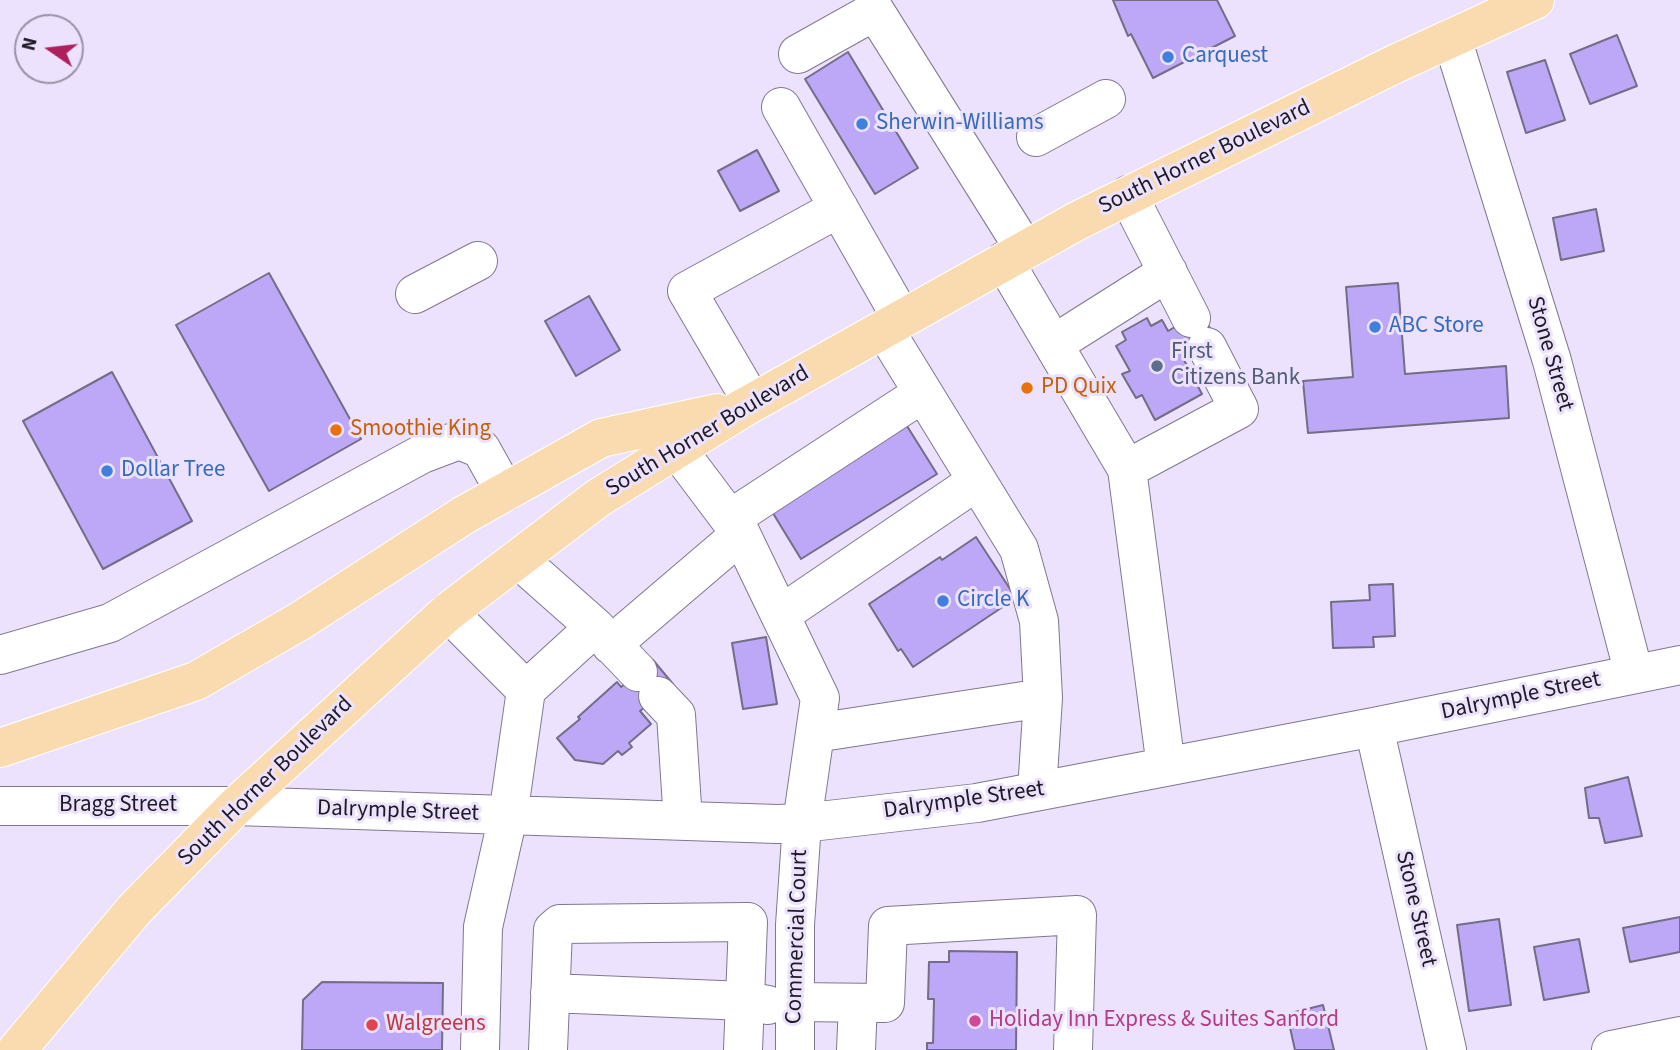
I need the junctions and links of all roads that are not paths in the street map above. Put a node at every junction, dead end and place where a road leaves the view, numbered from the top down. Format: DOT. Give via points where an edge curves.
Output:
graph roads {
  1 [pos="1535,0"];
  2 [pos="1452,38"];
  3 [pos="799,54"];
  4 [pos="1106,99"];
  5 [pos="781,107"];
  6 [pos="1035,137"];
  7 [pos="1128,195"];
  8 [pos="839,208"];
  9 [pos="1014,255"];
  10 [pos="478,261"];
  11 [pos="1168,272"];
  12 [pos="415,294"];
  13 [pos="893,324"];
  14 [pos="1054,344"];
  15 [pos="923,393"];
  16 [pos="748,405"];
  17 [pos="677,449"];
  18 [pos="1128,469"];
  19 [pos="977,481"];
  20 [pos="505,492"];
  21 [pos="736,526"];
  22 [pos="518,559"];
  23 [pos="447,612"];
  24 [pos="780,615"];
  25 [pos="603,636"];
  26 [pos="0,655"];
  27 [pos="1680,665"];
  28 [pos="1634,674"];
  29 [pos="526,690"];
  30 [pos="1043,698"];
  31 [pos="1374,727"];
  32 [pos="815,733"];
  33 [pos="0,748"];
  34 [pos="1166,767"];
  35 [pos="1037,791"];
  36 [pos="0,806"];
  37 [pos="236,806"];
  38 [pos="508,816"];
  39 [pos="683,821"];
  40 [pos="802,823"];
  41 [pos="748,922"];
  42 [pos="795,925"];
  43 [pos="550,993"];
  44 [pos="745,1001"];
  45 [pos="858,1003"];
  46 [pos="794,1006"];
  47 [pos="1680,1035"];
  48 [pos="17,1050"];
  49 [pos="480,1050"];
  50 [pos="548,1050"];
  51 [pos="743,1050"];
  52 [pos="795,1050"];
  53 [pos="856,1050"];
  54 [pos="1073,1050"];
  55 [pos="1447,1050"];
  56 [pos="1611,1050"];
  1 -- 2 [label="main road, South Horner Boulevard"];
  2 -- 7 [label="main road, South Horner Boulevard"];
  2 -- 28 [label="street, Stone Street" via="1552,360"];
  3 -- 9 [label="street" via="875,11"];
  4 -- 6 [label="street"];
  5 -- 8 [label="street"];
  7 -- 9 [label="main road, South Horner Boulevard"];
  7 -- 11 [label="street"];
  8 -- 13 [label="street"];
  8 -- 16 [label="street" via="687,291"];
  9 -- 13 [label="main road, South Horner Boulevard"];
  9 -- 14 [label="street"];
  10 -- 12 [label="street"];
  11 -- 14 [label="street"];
  11 -- 18 [label="street" via="1239,409"];
  13 -- 15 [label="street"];
  13 -- 16 [label="main road, South Horner Boulevard"];
  14 -- 18 [label="street"];
  15 -- 19 [label="street"];
  15 -- 21 [label="street"];
  16 -- 17 [label="main road, South Horner Boulevard"];
  16 -- 20 [label="main road" via="601,438"];
  17 -- 21 [label="street, Commercial Court"];
  17 -- 22 [label="main road, South Horner Boulevard" via="598,498"];
  18 -- 34 [label="street"];
  19 -- 24 [label="street"];
  19 -- 30 [label="street" via="1019,550 1038,621"];
  20 -- 26 [label="street" via="481,449 458,440 422,454 110,623"];
  20 -- 33 [label="main road" via="196,681"];
  21 -- 24 [label="street, Commercial Court"];
  21 -- 25 [label="street"];
  22 -- 23 [label="main road, South Horner Boulevard"];
  22 -- 25 [label="street"];
  23 -- 29 [label="street"];
  23 -- 37 [label="main road, South Horner Boulevard"];
  24 -- 32 [label="street, Commercial Court" via="820,698"];
  25 -- 29 [label="street"];
  25 -- 39 [label="street" via="676,715"];
  27 -- 28 [label="street, Dalrymple Street"];
  28 -- 31 [label="street, Dalrymple Street"];
  29 -- 38 [label="street"];
  30 -- 32 [label="street"];
  30 -- 35 [label="street"];
  31 -- 34 [label="street, Dalrymple Street"];
  31 -- 55 [label="street, Stone Street"];
  32 -- 40 [label="street, Commercial Court"];
  34 -- 35 [label="street, Dalrymple Street"];
  35 -- 40 [label="street, Dalrymple Street" via="977,803"];
  36 -- 37 [label="street, Bragg Street"];
  37 -- 38 [label="street, Dalrymple Street"];
  37 -- 48 [label="main road, South Horner Boulevard" via="134,910"];
  38 -- 39 [label="street, Dalrymple Street"];
  38 -- 49 [label="street" via="483,927"];
  39 -- 40 [label="street, Dalrymple Street"];
  40 -- 42 [label="street, Commercial Court"];
  41 -- 42 [label="street"];
  41 -- 43 [label="street" via="561,924 553,930"];
  41 -- 44 [label="street"];
  42 -- 46 [label="street, Commercial Court"];
  43 -- 44 [label="street"];
  43 -- 50 [label="street"];
  44 -- 46 [label="street"];
  44 -- 51 [label="street"];
  45 -- 46 [label="street"];
  45 -- 53 [label="street"];
  45 -- 54 [label="street" via="885,1003 888,926 1077,915"];
  46 -- 52 [label="street, Commercial Court"];
  47 -- 56 [label="street"];
}
